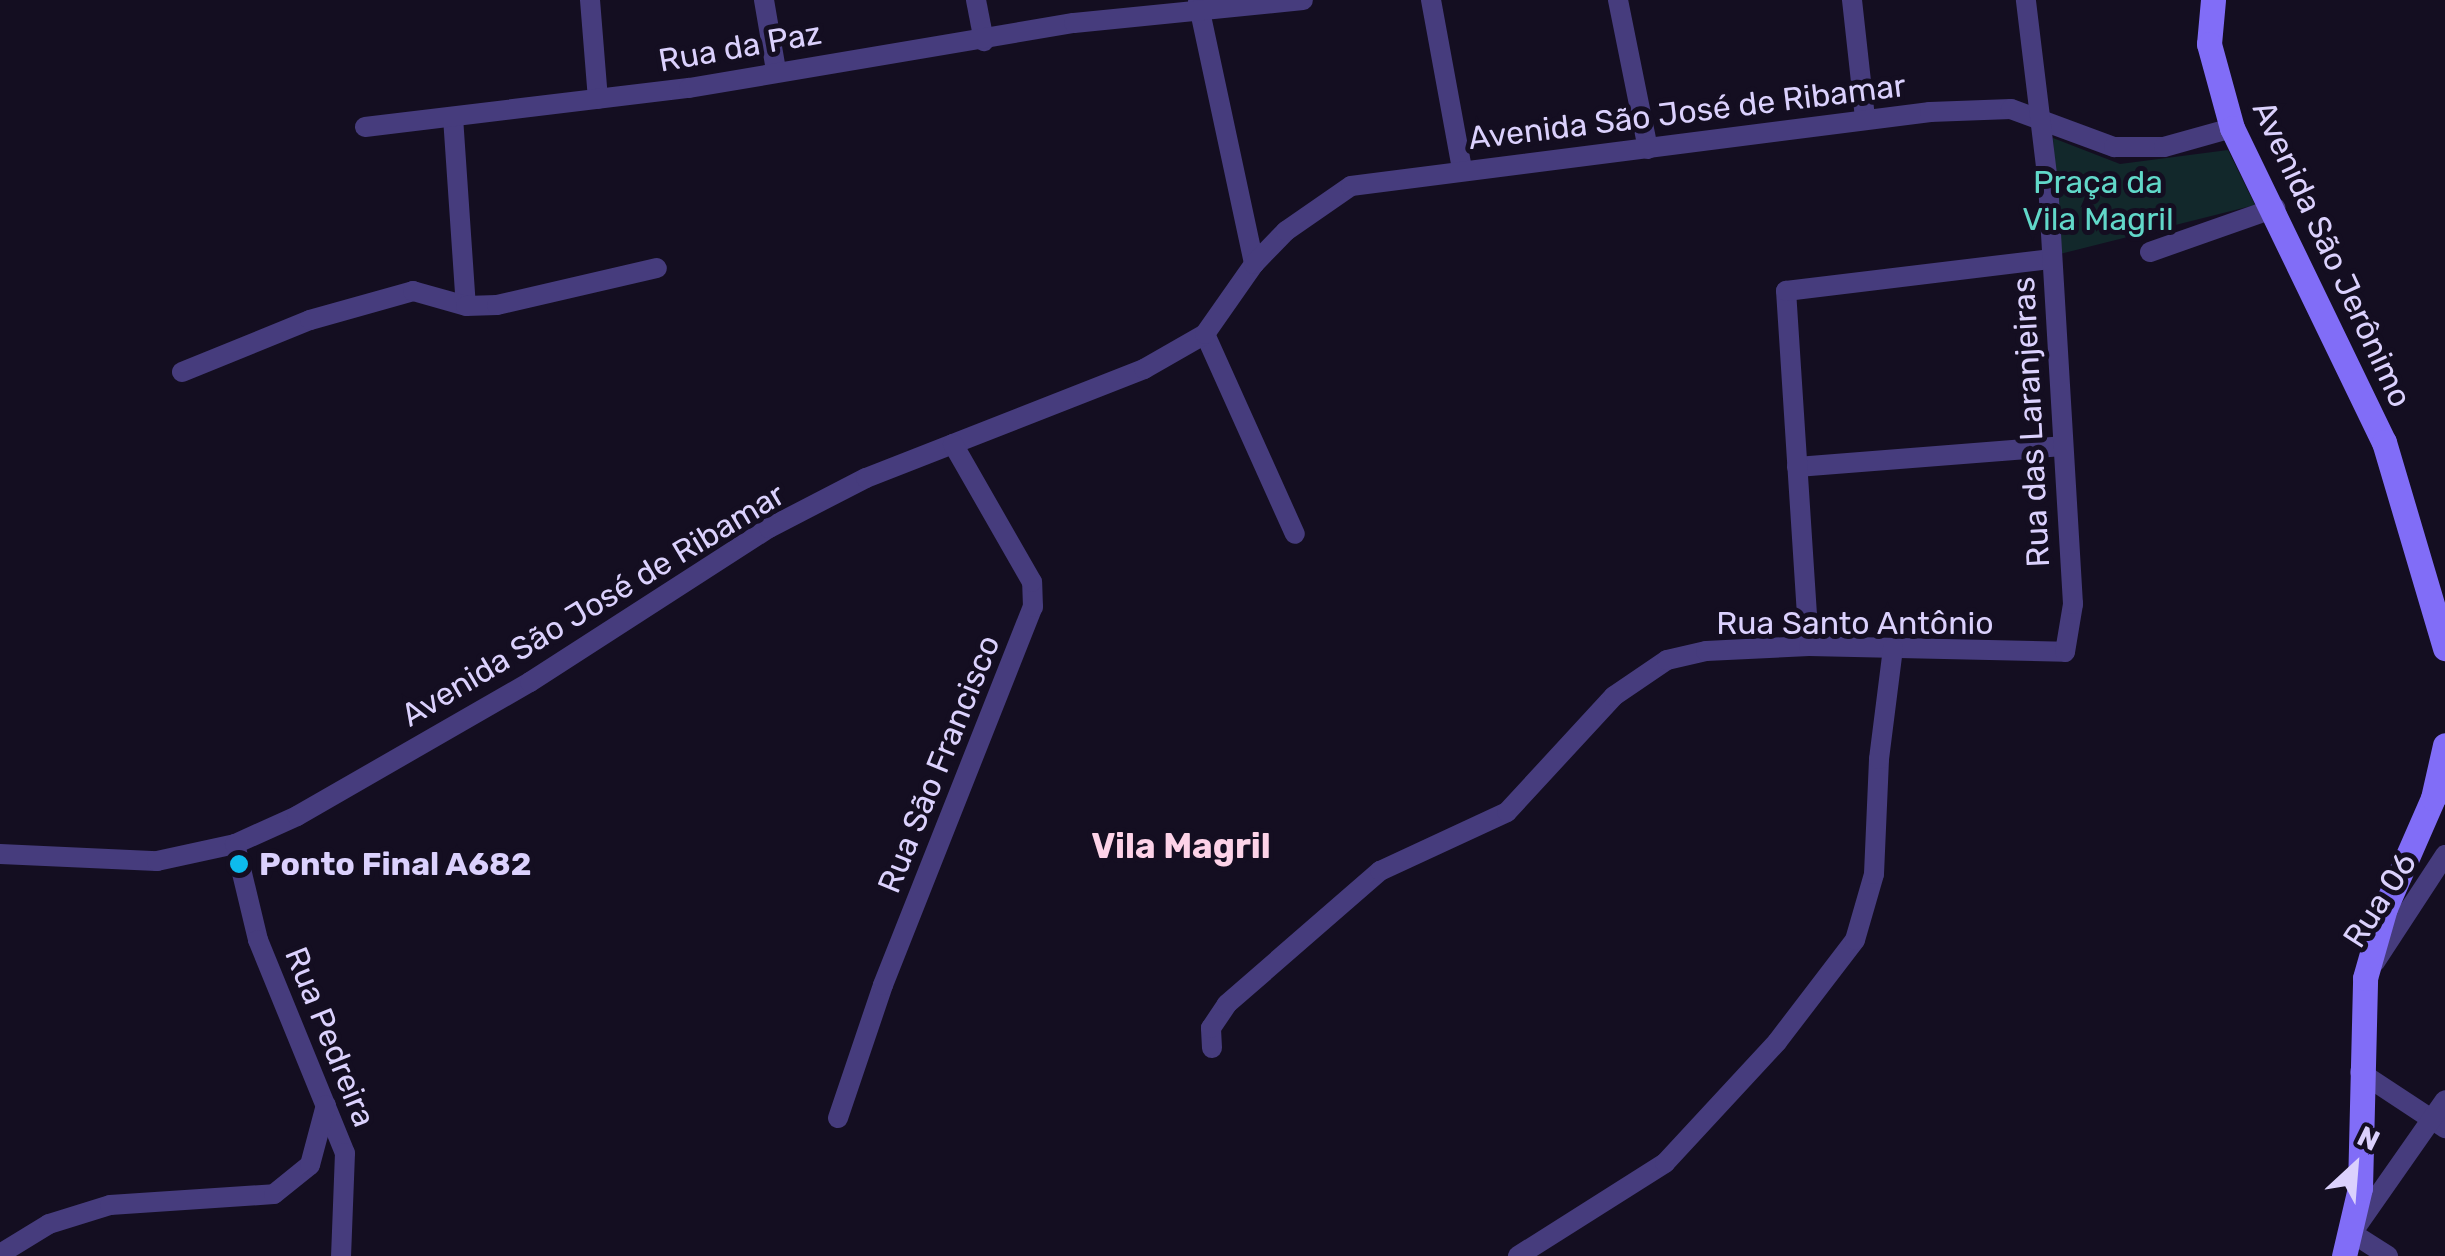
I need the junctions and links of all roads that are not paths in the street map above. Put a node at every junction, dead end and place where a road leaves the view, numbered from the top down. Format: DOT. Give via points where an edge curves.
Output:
graph roads {
  1 [pos="590,0"];
  2 [pos="764,0"];
  3 [pos="976,0"];
  4 [pos="1303,0"];
  5 [pos="1431,0"];
  6 [pos="1618,0"];
  7 [pos="1852,0"];
  8 [pos="2026,0"];
  9 [pos="2214,0"];
  10 [pos="1199,6"];
  11 [pos="984,41"];
  12 [pos="776,70"];
  13 [pos="598,99"];
  14 [pos="2039,116"];
  15 [pos="453,117"];
  16 [pos="1865,117"];
  17 [pos="365,127"];
  18 [pos="2232,128"];
  19 [pos="1648,149"];
  20 [pos="1462,169"];
  21 [pos="2275,208"];
  22 [pos="2150,252"];
  23 [pos="2052,259"];
  24 [pos="1254,264"];
  25 [pos="656,268"];
  26 [pos="466,306"];
  27 [pos="1205,334"];
  28 [pos="182,372"];
  29 [pos="953,444"];
  30 [pos="2062,446"];
  31 [pos="1797,467"];
  32 [pos="1296,534"];
  33 [pos="1808,646"];
  34 [pos="1894,648"];
  35 [pos="2445,648"];
  36 [pos="2057,656"];
  37 [pos="2445,745"];
  38 [pos="235,844"];
  39 [pos="0,854"];
  40 [pos="2445,855"];
  41 [pos="2365,978"];
  42 [pos="1212,1048"];
  43 [pos="2360,1072"];
  44 [pos="327,1098"];
  45 [pos="2445,1100"];
  46 [pos="838,1118"];
  47 [pos="2438,1124"];
  48 [pos="2348,1244"];
  49 [pos="0,1254"];
  50 [pos="341,1256"];
  51 [pos="1518,1256"];
  52 [pos="2388,1256"];
  1 -- 13 [label="street"];
  2 -- 12 [label="street"];
  3 -- 11 [label="street"];
  4 -- 10 [label="street, Rua da Paz"];
  5 -- 20 [label="street"];
  6 -- 19 [label="street"];
  7 -- 16 [label="street"];
  8 -- 14 [label="street, Rua das Laranjeiras"];
  9 -- 18 [label="main road, Avenida São Jerônimo" via="2210,44"];
  10 -- 11 [label="street, Rua da Paz"];
  10 -- 24 [label="street"];
  11 -- 12 [label="street, Rua da Paz"];
  12 -- 13 [label="street, Rua da Paz"];
  13 -- 15 [label="street, Rua da Paz"];
  14 -- 16 [label="street, Avenida São José de Ribamar" via="2010,109"];
  14 -- 18 [label="street, Avenida São José de Ribamar" via="2114,147 2164,147"];
  14 -- 23 [label="street, Rua das Laranjeiras"];
  15 -- 17 [label="street, Rua da Paz"];
  15 -- 26 [label="street"];
  16 -- 19 [label="street, Avenida São José de Ribamar"];
  18 -- 21 [label="main road, Avenida São Jerônimo"];
  19 -- 20 [label="street, Avenida São José de Ribamar"];
  20 -- 24 [label="street, Avenida São José de Ribamar" via="1351,186 1308,211"];
  21 -- 22 [label="street"];
  21 -- 35 [label="main road, Avenida São Jerônimo" via="2384,442"];
  23 -- 30 [label="street, Rua das Laranjeiras"];
  23 -- 31 [label="street" via="1786,291"];
  24 -- 27 [label="street, Avenida São José de Ribamar"];
  25 -- 26 [label="street"];
  26 -- 28 [label="street" via="414,292 353,305"];
  27 -- 29 [label="street, Avenida São José de Ribamar" via="1144,369"];
  27 -- 32 [label="street"];
  29 -- 38 [label="street, Avenida São José de Ribamar" via="769,528 530,682 298,816"];
  29 -- 46 [label="street, Rua São Francisco" via="1032,582 1033,608 882,984"];
  30 -- 31 [label="street"];
  30 -- 36 [label="street, Rua das Laranjeiras" via="2073,604 2070,645"];
  31 -- 33 [label="street"];
  33 -- 34 [label="street, Rua Santo Antônio"];
  33 -- 42 [label="street, Rua Santo Antônio" via="1706,651 1646,673 1614,696 1507,812 1399,860 1355,893 1228,1004 1211,1028"];
  34 -- 36 [label="street, Rua Santo Antônio"];
  34 -- 51 [label="street" via="1878,760 1874,874 1855,940 1777,1042 1666,1163"];
  37 -- 41 [label="main road" via="2434,798 2385,908"];
  38 -- 39 [label="street, Avenida São José de Ribamar" via="157,860"];
  38 -- 44 [label="street, Rua Pedreira" via="283,1011"];
  40 -- 41 [label="street, Rua 06"];
  41 -- 43 [label="main road"];
  43 -- 47 [label="street"];
  43 -- 48 [label="main road" via="2360,1188"];
  44 -- 49 [label="street" via="310,1165 274,1194 110,1205 48,1224"];
  44 -- 50 [label="street, Rua Pedreira" via="348,1183"];
  45 -- 47 [label="street"];
  47 -- 48 [label="street"];
  48 -- 52 [label="street"];
}
